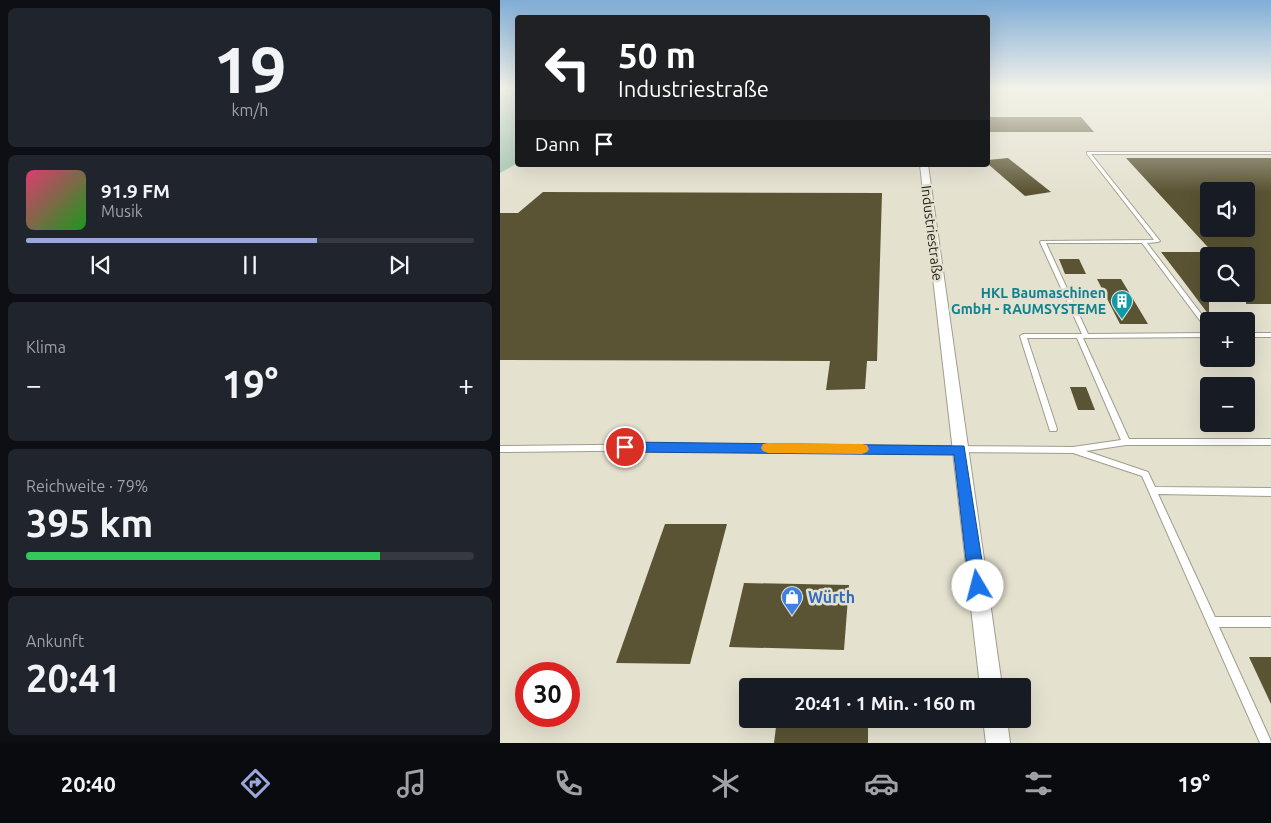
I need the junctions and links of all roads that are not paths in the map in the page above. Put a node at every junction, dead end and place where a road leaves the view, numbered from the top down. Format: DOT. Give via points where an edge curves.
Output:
graph roads {
  1 [pos="1271,153"];
  2 [pos="924,167"];
  3 [pos="1143,241"];
  4 [pos="1200,317"];
  5 [pos="1200,335"];
  6 [pos="1255,335"];
  7 [pos="1271,335"];
  8 [pos="1082,336"];
  9 [pos="1053,429"];
  10 [pos="1126,442"];
  11 [pos="1271,442"];
  12 [pos="500,449"];
  13 [pos="960,450"];
  14 [pos="1073,450"];
  15 [pos="1153,490"];
  16 [pos="1271,492"];
  17 [pos="1212,622"];
  18 [pos="1271,622"];
  19 [pos="990,678"];
  20 [pos="996,728"];
  21 [pos="998,743"];
  22 [pos="1266,743"];
  1 -- 3 [label="lane" via="1088,153 1158,241"];
  2 -- 13 [label="street, Industriestraße"];
  3 -- 4 [label="lane"];
  3 -- 8 [label="lane" via="1042,242"];
  5 -- 8 [label="lane"];
  6 -- 7 [label="lane"];
  8 -- 9 [label="lane" via="1024,336"];
  8 -- 10 [label="lane"];
  10 -- 11 [label="lane"];
  10 -- 14 [label="lane"];
  12 -- 13 [label="lane"];
  13 -- 14 [label="lane"];
  13 -- 19 [label="street, Industriestraße"];
  14 -- 15 [label="lane" via="1145,474"];
  15 -- 16 [label="lane"];
  15 -- 17 [label="lane"];
  17 -- 18 [label="lane"];
  17 -- 22 [label="lane"];
  20 -- 21 [label="street"];
}
